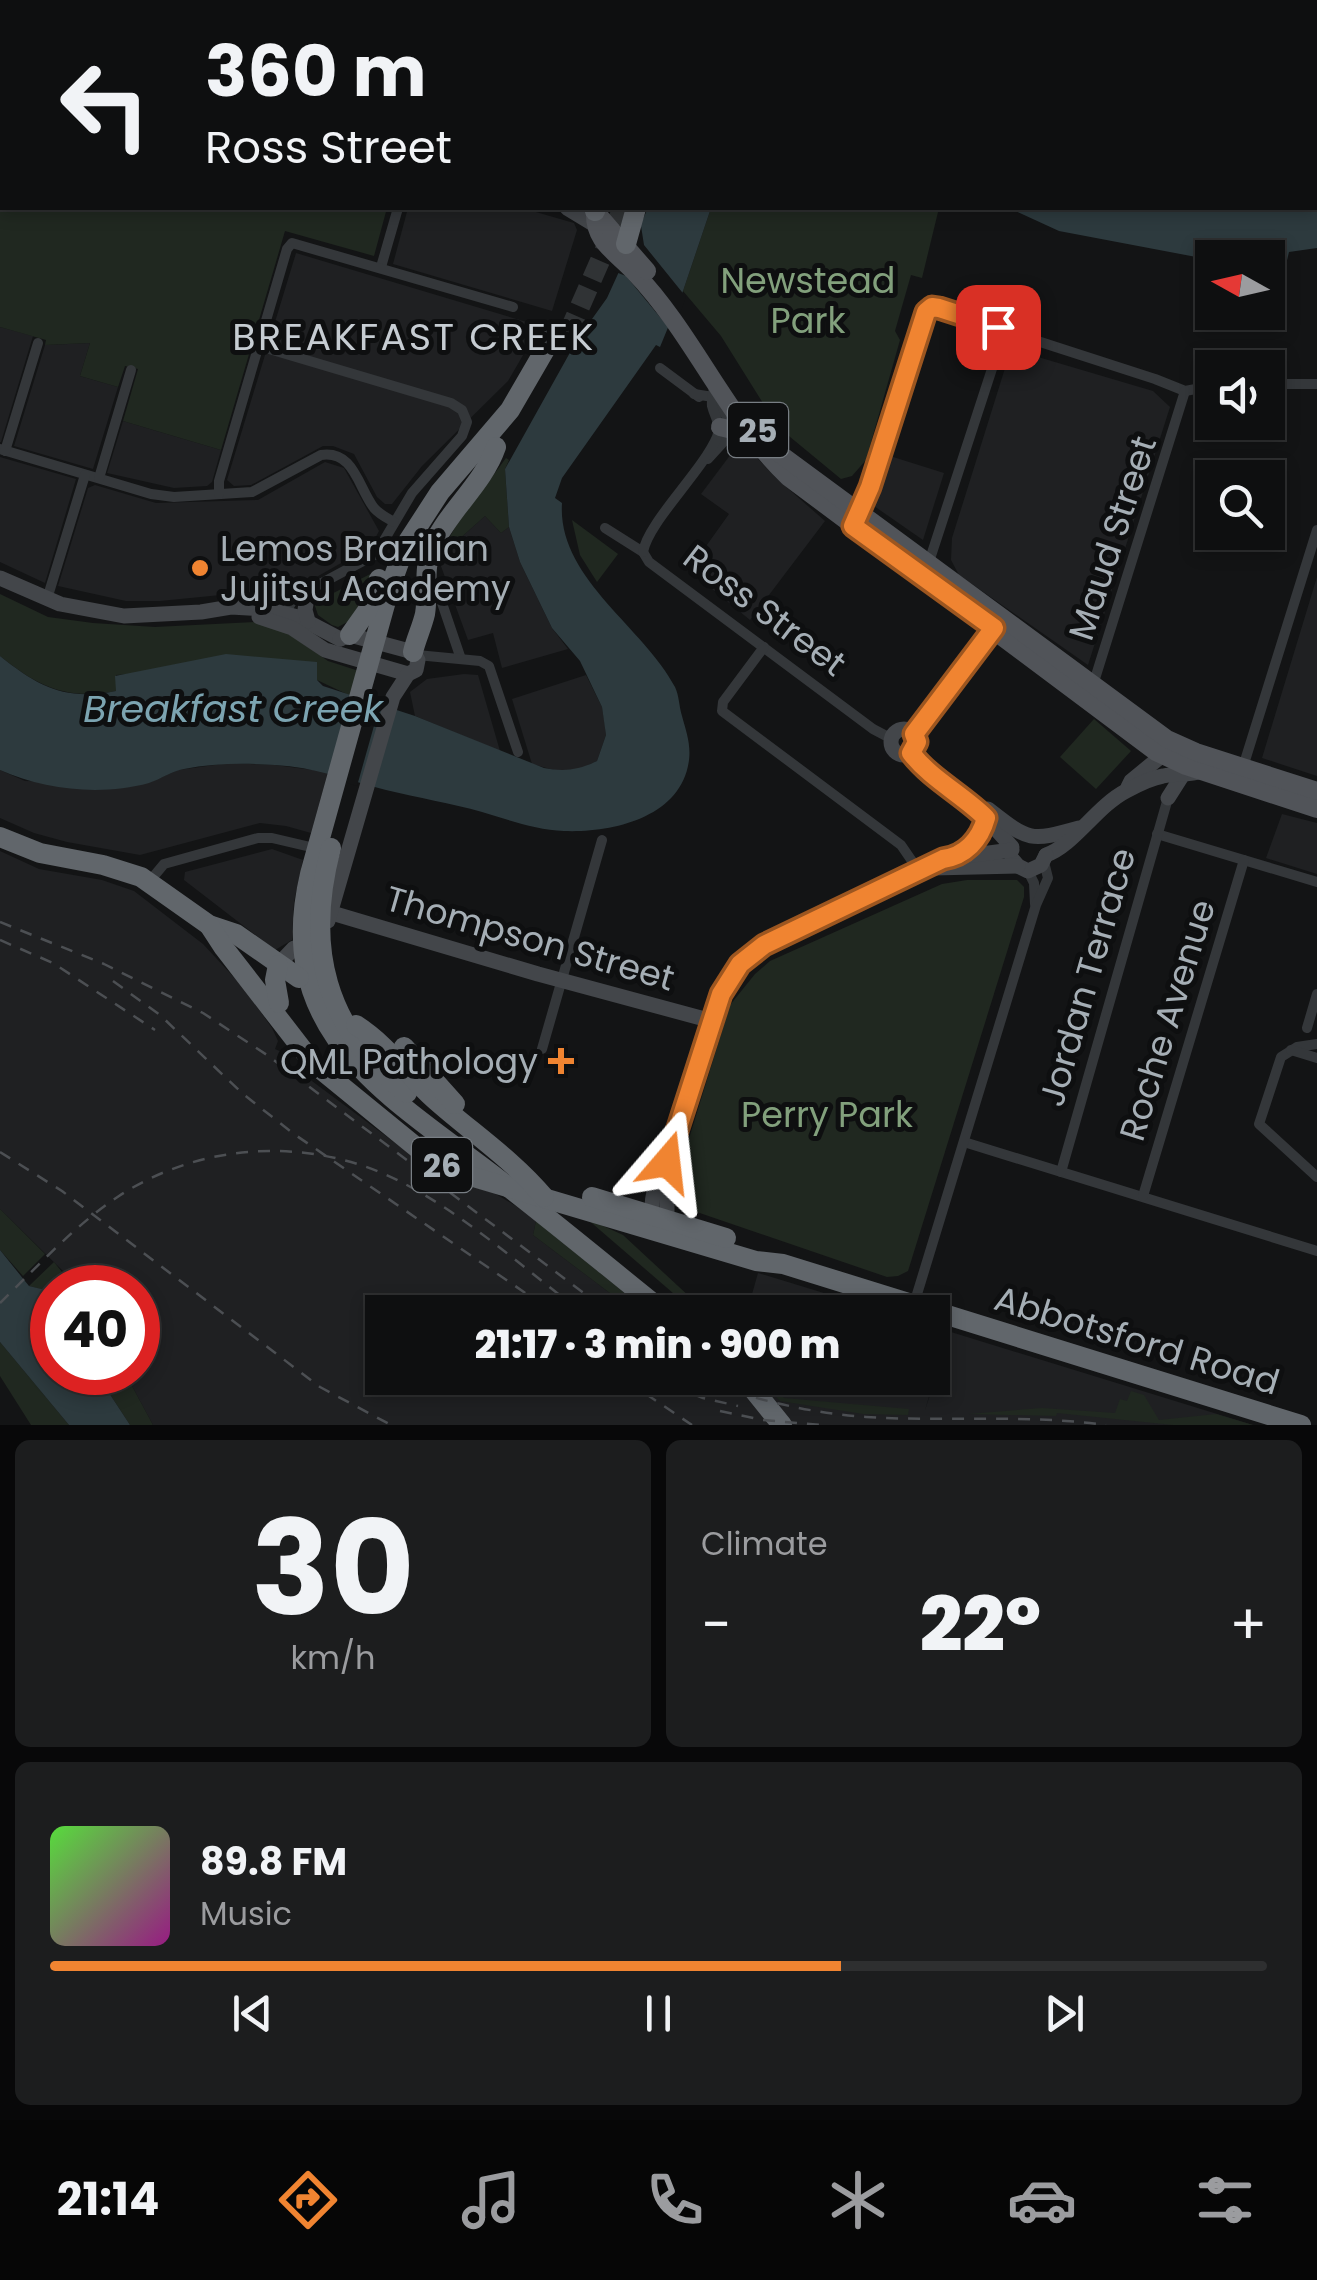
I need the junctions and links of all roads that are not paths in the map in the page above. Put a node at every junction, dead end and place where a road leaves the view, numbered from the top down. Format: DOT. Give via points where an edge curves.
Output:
graph roads {
  1 [pos="397,210"];
  2 [pos="635,210"];
  3 [pos="594,213"];
  4 [pos="622,250"];
  5 [pos="381,267"];
  6 [pos="513,307"];
  7 [pos="684,325"];
  8 [pos="1004,332"];
  9 [pos="38,342"];
  10 [pos="258,346"];
  11 [pos="660,368"];
  12 [pos="131,370"];
  13 [pos="1285,384"];
  14 [pos="1317,384"];
  15 [pos="1195,390"];
  16 [pos="1186,392"];
  17 [pos="714,394"];
  18 [pos="724,428"];
  19 [pos="749,434"];
  20 [pos="496,447"];
  21 [pos="3,450"];
  22 [pos="85,475"];
  23 [pos="454,476"];
  24 [pos="98,478"];
  25 [pos="219,494"];
  26 [pos="856,519"];
  27 [pos="394,522"];
  28 [pos="604,528"];
  29 [pos="1317,530"];
  30 [pos="644,552"];
  31 [pos="929,562"];
  32 [pos="0,578"];
  33 [pos="308,591"];
  34 [pos="47,599"];
  35 [pos="442,603"];
  36 [pos="282,618"];
  37 [pos="308,621"];
  38 [pos="998,622"];
  39 [pos="384,631"];
  40 [pos="343,642"];
  41 [pos="764,647"];
  42 [pos="461,659"];
  43 [pos="414,662"];
  44 [pos="388,668"];
  45 [pos="1090,692"];
  46 [pos="393,697"];
  47 [pos="914,734"];
  48 [pos="892,740"];
  49 [pos="1169,750"];
  50 [pos="518,752"];
  51 [pos="911,753"];
  52 [pos="1242,768"];
  53 [pos="1202,771"];
  54 [pos="1182,776"];
  55 [pos="1126,790"];
  56 [pos="1317,790"];
  57 [pos="1168,798"];
  58 [pos="974,805"];
  59 [pos="1317,809"];
  60 [pos="986,818"];
  61 [pos="1157,834"];
  62 [pos="0,837"];
  63 [pos="602,840"];
  64 [pos="1029,848"];
  65 [pos="349,855"];
  66 [pos="958,857"];
  67 [pos="1244,860"];
  68 [pos="1023,868"];
  69 [pos="922,871"];
  70 [pos="149,882"];
  71 [pos="1317,882"];
  72 [pos="1036,906"];
  73 [pos="209,924"];
  74 [pos="294,948"];
  75 [pos="238,964"];
  76 [pos="293,978"];
  77 [pos="562,981"];
  78 [pos="1317,994"];
  79 [pos="280,1003"];
  80 [pos="349,1019"];
  81 [pos="712,1021"];
  82 [pos="1306,1028"];
  83 [pos="1317,1044"];
  84 [pos="542,1048"];
  85 [pos="1290,1049"];
  86 [pos="1317,1058"];
  87 [pos="455,1118"];
  88 [pos="964,1142"];
  89 [pos="480,1169"];
  90 [pos="1061,1172"];
  91 [pos="1317,1178"];
  92 [pos="546,1185"];
  93 [pos="1143,1196"];
  94 [pos="660,1223"];
  95 [pos="1317,1250"];
  96 [pos="643,1295"];
  97 [pos="661,1295"];
  98 [pos="885,1295"];
  99 [pos="917,1295"];
  100 [pos="950,1315"];
  101 [pos="741,1395"];
  102 [pos="758,1395"];
  103 [pos="764,1425"];
  104 [pos="782,1425"];
  105 [pos="1300,1425"];
  1 -- 5 [label="street"];
  2 -- 4 [label="highway"];
  3 -- 4 [label="main road"];
  4 -- 7 [label="main road, 25"];
  5 -- 6 [label="street"];
  5 -- 10 [label="street" via="292,243"];
  7 -- 17 [label="main road, 25"];
  7 -- 26 [label="main road, 25" via="768,442"];
  8 -- 16 [label="street"];
  8 -- 26 [label="street" via="928,310"];
  8 -- 31 [label="street"];
  9 -- 21 [label="street"];
  10 -- 25 [label="street"];
  10 -- 27 [label="street" via="462,410 468,422 462,436 422,478"];
  11 -- 17 [label="street" via="694,394"];
  12 -- 24 [label="street"];
  13 -- 14 [label="street"];
  15 -- 16 [label="street"];
  16 -- 45 [label="street, Maud Street"];
  17 -- 18 [label="street" via="728,418"];
  17 -- 19 [label="main road, 25"];
  18 -- 19 [label="main road"];
  18 -- 30 [label="street" via="729,436 650,535"];
  19 -- 26 [label="main road, 25" via="788,477"];
  20 -- 23 [label="highway" via="538,388 562,331 510,410"];
  20 -- 39 [label="highway" via="427,532"];
  20 -- 43 [label="highway" via="432,548"];
  21 -- 22 [label="street"];
  22 -- 24 [label="street"];
  22 -- 34 [label="street"];
  23 -- 39 [label="highway" via="405,546"];
  23 -- 40 [label="highway" via="436,484 412,512 367,611"];
  24 -- 25 [label="street" via="158,495"];
  25 -- 27 [label="street" via="258,490 328,454 349,464 376,510"];
  26 -- 31 [label="main road, 25"];
  26 -- 38 [label="main road, 25"];
  27 -- 33 [label="street" via="376,554"];
  28 -- 30 [label="street, Ross Street"];
  29 -- 52 [label="street"];
  30 -- 41 [label="street, Ross Street"];
  31 -- 38 [label="main road, 25"];
  32 -- 34 [label="street"];
  33 -- 36 [label="street" via="292,600"];
  33 -- 37 [label="street"];
  34 -- 36 [label="street" via="124,616 240,606"];
  35 -- 42 [label="street"];
  36 -- 37 [label="street"];
  36 -- 40 [label="street" via="325,650"];
  37 -- 40 [label="street"];
  38 -- 45 [label="main road, 25"];
  38 -- 47 [label="street"];
  39 -- 80 [label="highway" via="319,914 325,975"];
  39 -- 89 [label="highway" via="305,900 306,961 320,1010 364,1075"];
  40 -- 43 [label="street"];
  40 -- 44 [label="street"];
  41 -- 48 [label="street, Ross Street"];
  41 -- 69 [label="street" via="722,710 900,845"];
  42 -- 43 [label="street"];
  42 -- 50 [label="street" via="489,666"];
  43 -- 44 [label="street"];
  43 -- 46 [label="street"];
  44 -- 46 [label="street"];
  45 -- 49 [label="main road, 25"];
  46 -- 65 [label="street"];
  47 -- 48 [label="street" via="903,730"];
  47 -- 51 [label="street"];
  48 -- 51 [label="street" via="899,754"];
  49 -- 52 [label="main road, 25"];
  49 -- 53 [label="main road, 25"];
  49 -- 55 [label="street"];
  51 -- 58 [label="street"];
  52 -- 56 [label="main road, 25"];
  53 -- 54 [label="street"];
  53 -- 59 [label="main road, 25"];
  54 -- 55 [label="street" via="1159,776"];
  54 -- 57 [label="street"];
  55 -- 64 [label="street" via="1072,840"];
  57 -- 61 [label="street, Jordan Terrace"];
  58 -- 60 [label="street"];
  58 -- 64 [label="street" via="986,808"];
  60 -- 64 [label="street"];
  60 -- 66 [label="street" via="978,839"];
  61 -- 67 [label="street, Roche Avenue"];
  61 -- 90 [label="street, Jordan Terrace"];
  62 -- 70 [label="highway, Abbotsford Road / 26"];
  63 -- 77 [label="street"];
  64 -- 66 [label="street"];
  64 -- 68 [label="street"];
  64 -- 68 [label="street" via="1037,868"];
  64 -- 72 [label="street" via="1048,878"];
  65 -- 70 [label="street" via="258,838 164,864"];
  65 -- 77 [label="street, Thompson Street" via="330,917"];
  66 -- 69 [label="street"];
  67 -- 71 [label="street, Roche Avenue"];
  67 -- 93 [label="street, Roche Avenue"];
  68 -- 69 [label="street"];
  68 -- 72 [label="street" via="1034,884"];
  69 -- 81 [label="street" via="755,951 730,978"];
  70 -- 73 [label="highway, Abbotsford Road / 26"];
  72 -- 88 [label="street"];
  73 -- 75 [label="highway, Abbotsford Road / 26"];
  73 -- 76 [label="highway, Abbotsford Road / 26" via="236,934 256,960"];
  74 -- 76 [label="street"];
  75 -- 79 [label="highway" via="256,972"];
  75 -- 94 [label="highway, Abbotsford Road / 26" via="313,1063 441,1165"];
  76 -- 79 [label="highway"];
  77 -- 81 [label="street, Thompson Street"];
  77 -- 84 [label="street"];
  78 -- 82 [label="street"];
  79 -- 89 [label="highway" via="337,1071 416,1132"];
  80 -- 87 [label="highway" via="365,1054 386,1076"];
  80 -- 87 [label="highway, 26" via="406,1049 429,1072"];
  81 -- 94 [label="street" via="652,1196"];
  83 -- 85 [label="street"];
  85 -- 86 [label="street"];
  85 -- 91 [label="street" via="1278,1060 1259,1124"];
  87 -- 97 [label="highway"];
  88 -- 90 [label="street"];
  88 -- 99 [label="street"];
  89 -- 96 [label="highway"];
  90 -- 93 [label="street"];
  92 -- 94 [label="highway, Abbotsford Road / 26"];
  93 -- 95 [label="street"];
  94 -- 98 [label="highway, Abbotsford Road / 26"];
  100 -- 105 [label="highway, Abbotsford Road / 26"];
  101 -- 103 [label="highway"];
  102 -- 104 [label="highway"];
}
